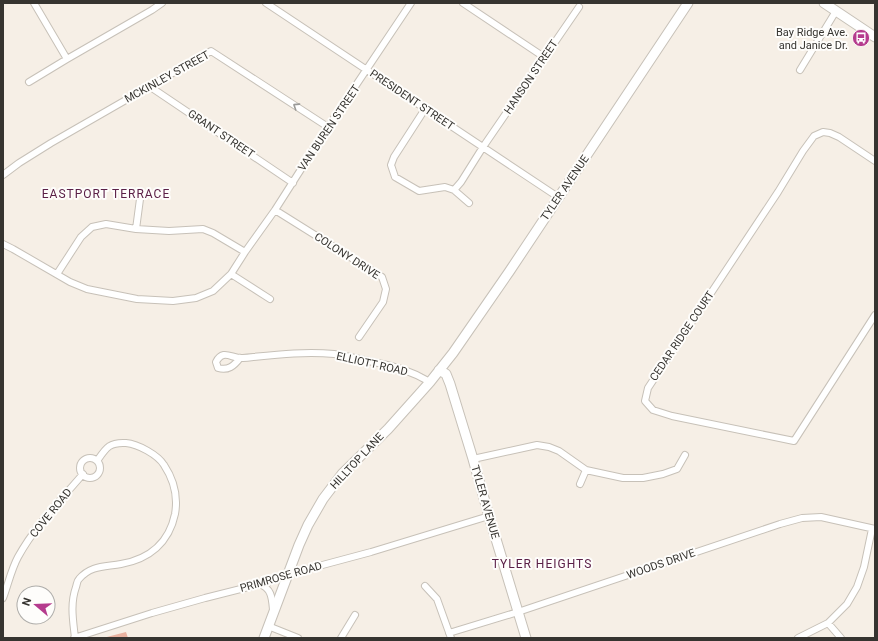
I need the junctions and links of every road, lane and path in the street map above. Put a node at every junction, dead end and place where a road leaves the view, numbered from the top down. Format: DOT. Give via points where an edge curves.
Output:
graph roads {
  1 [pos="34,3"];
  2 [pos="162,3"];
  3 [pos="266,3"];
  4 [pos="411,3"];
  5 [pos="463,3"];
  6 [pos="688,3"];
  7 [pos="824,3"];
  8 [pos="579,7"];
  9 [pos="836,11"];
  10 [pos="874,34"];
  11 [pos="544,57"];
  12 [pos="67,59"];
  13 [pos="367,70"];
  14 [pos="800,70"];
  15 [pos="29,82"];
  16 [pos="149,86"];
  17 [pos="425,109"];
  18 [pos="328,127"];
  19 [pos="483,147"];
  20 [pos="875,161"];
  21 [pos="3,175"];
  22 [pos="293,183"];
  23 [pos="454,190"];
  24 [pos="558,197"];
  25 [pos="140,199"];
  26 [pos="469,203"];
  27 [pos="275,210"];
  28 [pos="136,229"];
  29 [pos="3,244"];
  30 [pos="245,252"];
  31 [pos="57,274"];
  32 [pos="231,274"];
  33 [pos="270,299"];
  34 [pos="875,315"];
  35 [pos="359,337"];
  36 [pos="240,358"];
  37 [pos="439,370"];
  38 [pos="430,382"];
  39 [pos="685,455"];
  40 [pos="473,459"];
  41 [pos="97,461"];
  42 [pos="586,470"];
  43 [pos="83,474"];
  44 [pos="580,484"];
  45 [pos="489,516"];
  46 [pos="874,529"];
  47 [pos="287,575"];
  48 [pos="257,584"];
  49 [pos="425,586"];
  50 [pos="3,598"];
  51 [pos="274,612"];
  52 [pos="518,612"];
  53 [pos="354,615"];
  54 [pos="828,623"];
  55 [pos="268,626"];
  56 [pos="450,636"];
  57 [pos="75,638"];
  58 [pos="264,638"];
  59 [pos="298,638"];
  60 [pos="341,638"];
  61 [pos="526,638"];
  62 [pos="798,638"];
  63 [pos="841,638"];
  1 -- 12 [label="street"];
  2 -- 12 [label="street"];
  3 -- 13 [label="street, PRESIDENT STREET"];
  4 -- 13 [label="street, VAN BUREN STREET"];
  5 -- 11 [label="street"];
  6 -- 24 [label="street, TYLER AVENUE"];
  7 -- 9 [label="street"];
  8 -- 11 [label="street, HANSON STREET"];
  9 -- 10 [label="street"];
  9 -- 14 [label="street"];
  11 -- 19 [label="street, HANSON STREET"];
  12 -- 15 [label="street"];
  13 -- 17 [label="street, PRESIDENT STREET"];
  13 -- 18 [label="street, VAN BUREN STREET"];
  18 -- 16 [label="street, MCKINLEY STREET, one-way" via="211,51"];
  16 -- 21 [label="street, MCKINLEY STREET"];
  16 -- 22 [label="street, GRANT STREET"];
  17 -- 19 [label="street, PRESIDENT STREET"];
  17 -- 23 [label="street" via="394,156 391,166 395,177 419,191 445,187"];
  18 -- 22 [label="street, VAN BUREN STREET"];
  19 -- 23 [label="street, HANSON STREET" via="462,182"];
  19 -- 24 [label="street, PRESIDENT STREET"];
  20 -- 34 [label="street, CEDAR RIDGE COURT" via="830,133 823,132 814,136 648,388 645,401 653,410 672,416 794,441"];
  22 -- 27 [label="street, VAN BUREN STREET"];
  23 -- 26 [label="street"];
  24 -- 37 [label="street, TYLER AVENUE" via="481,313"];
  25 -- 28 [label="street"];
  27 -- 30 [label="street, VAN BUREN STREET"];
  27 -- 35 [label="street, COLONY DRIVE" via="382,277 386,289 383,302"];
  28 -- 30 [label="street" via="203,229"];
  28 -- 31 [label="street" via="106,224 92,227 81,237"];
  29 -- 31 [label="street, VAN BUREN STREET"];
  30 -- 32 [label="street, VAN BUREN STREET"];
  31 -- 32 [label="street, VAN BUREN STREET" via="87,289 137,299 173,301 196,298 213,291"];
  32 -- 33 [label="street"];
  36 -- 38 [label="street, ELLIOTT ROAD" via="317,353 350,356 401,368"];
  37 -- 38 [label="street, TYLER AVENUE"];
  37 -- 40 [label="street, TYLER AVENUE" via="446,374 450,384"];
  38 -- 47 [label="street, HILLTOP LANE" via="331,488 308,525"];
  39 -- 42 [label="street" via="677,469 643,478 623,478"];
  40 -- 42 [label="street" via="537,445 559,451"];
  40 -- 45 [label="street, TYLER AVENUE"];
  41 -- 43 [label="street" via="88,458 83,462"];
  41 -- 43 [label="street" via="100,470 96,475 91,478"];
  41 -- 57 [label="street" via="106,448 117,444 127,443 152,454 162,462 173,485 174,520 166,538 147,556 135,561 101,566 88,571 78,580 73,594 72,612"];
  42 -- 44 [label="street"];
  43 -- 50 [label="street, COVE ROAD" via="40,523 27,543 18,558"];
  45 -- 47 [label="street, PRIMROSE ROAD"];
  45 -- 52 [label="street, TYLER AVENUE"];
  46 -- 52 [label="street, WOODS DRIVE" via="821,517 802,518"];
  46 -- 54 [label="street" via="857,587 847,604"];
  47 -- 48 [label="street, PRIMROSE ROAD"];
  47 -- 51 [label="street, HILLTOP LANE"];
  48 -- 51 [label="street" via="264,586 272,595"];
  48 -- 57 [label="street, PRIMROSE ROAD" via="152,613"];
  49 -- 56 [label="street" via="437,599"];
  51 -- 55 [label="street, HILLTOP LANE"];
  52 -- 56 [label="street, WOODS DRIVE"];
  52 -- 61 [label="street, TYLER AVENUE"];
  53 -- 60 [label="street"];
  54 -- 62 [label="street"];
  54 -- 63 [label="street"];
  55 -- 58 [label="street, HILLTOP LANE"];
  55 -- 59 [label="street"];
}
